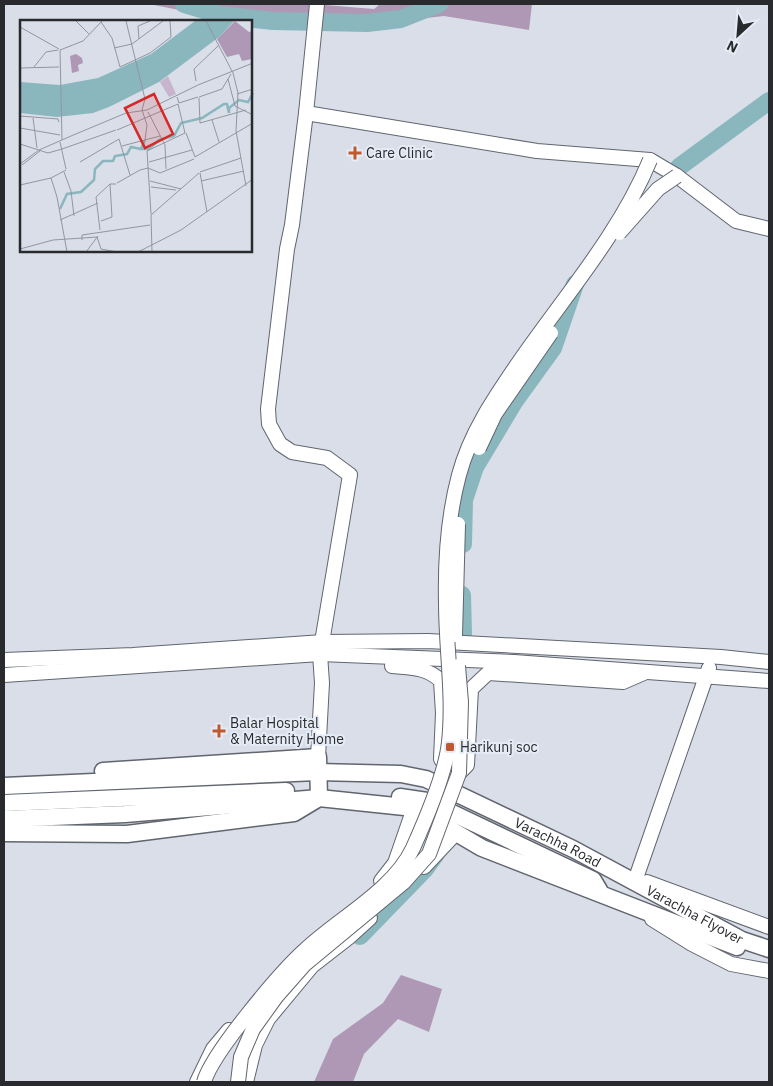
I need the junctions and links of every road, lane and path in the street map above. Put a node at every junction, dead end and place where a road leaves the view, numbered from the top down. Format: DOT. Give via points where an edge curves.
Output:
graph roads {
  1 [pos="317,4"];
  2 [pos="306,112"];
  3 [pos="650,160"];
  4 [pos="677,176"];
  5 [pos="769,229"];
  6 [pos="323,655"];
  7 [pos="713,658"];
  8 [pos="4,660"];
  9 [pos="769,662"];
  10 [pos="647,671"];
  11 [pos="4,675"];
  12 [pos="707,675"];
  13 [pos="769,681"];
  14 [pos="445,765"];
  15 [pos="459,774"];
  16 [pos="4,776"];
  17 [pos="318,779"];
  18 [pos="4,786"];
  19 [pos="4,794"];
  20 [pos="4,803"];
  21 [pos="414,808"];
  22 [pos="4,819"];
  23 [pos="4,833"];
  24 [pos="456,833"];
  25 [pos="625,875"];
  26 [pos="600,894"];
  27 [pos="632,907"];
  28 [pos="769,927"];
  29 [pos="742,944"];
  30 [pos="769,949"];
  31 [pos="769,959"];
  32 [pos="769,971"];
  33 [pos="197,1082"];
  34 [pos="204,1082"];
  35 [pos="238,1082"];
  36 [pos="246,1082"];
  1 -- 2 [label="street"];
  2 -- 3 [label="street" via="537,151"];
  2 -- 6 [label="street" via="268,409 269,424 280,444 292,452 327,458 350,475 332,572"];
  3 -- 4 [label="street"];
  3 -- 14 [label="street, bridge" via="627,206 486,409 459,474 449,527 446,576 450,672 449,742"];
  4 -- 5 [label="street" via="736,221"];
  4 -- 15 [label="street, bridge" via="658,189 627,222 495,414 468,471 458,522 455,636 461,702"];
  6 -- 7 [label="street" via="428,641"];
  6 -- 8 [label="street" via="133,655"];
  6 -- 10 [label="street"];
  6 -- 11 [label="street"];
  6 -- 14 [label="street" via="423,668 433,673 441,681 443,692 440,759"];
  6 -- 17 [label="street"];
  7 -- 9 [label="street"];
  7 -- 12 [label="street"];
  10 -- 12 [label="street"];
  10 -- 15 [label="street" via="622,682 488,673 471,689 467,765"];
  12 -- 13 [label="street"];
  12 -- 25 [label="street"];
  14 -- 34 [label="street, bridge" via="411,851 390,879 305,950 282,975 219,1052"];
  15 -- 35 [label="street, bridge" via="428,854 404,882 305,964 276,997 253,1029 241,1057"];
  16 -- 17 [label="main road"];
  17 -- 18 [label="main road"];
  17 -- 19 [label="main road"];
  17 -- 20 [label="main road"];
  17 -- 21 [label="main road"];
  17 -- 22 [label="main road" via="125,814"];
  17 -- 23 [label="main road" via="294,814 127,834"];
  17 -- 25 [label="main road" via="418,787 599,873"];
  17 -- 25 [label="main road, Varachha Road" via="400,774 426,779"];
  17 -- 26 [label="main road" via="422,799 593,880"];
  21 -- 24 [label="main road, Varachha Flyover"];
  21 -- 33 [label="street" via="395,863 384,879 298,948 213,1049"];
  24 -- 26 [label="main road, Varachha Flyover" via="482,848"];
  24 -- 36 [label="street, bridge" via="348,938 312,966 268,1019 255,1045"];
  25 -- 28 [label="street"];
  25 -- 29 [label="main road, Varachha Flyover"];
  26 -- 27 [label="main road, Varachha Flyover"];
  27 -- 29 [label="main road, Varachha Flyover"];
  27 -- 32 [label="street" via="731,964"];
  29 -- 30 [label="main road, Varachha Flyover"];
  29 -- 31 [label="main road, Varachha Flyover"];
}
